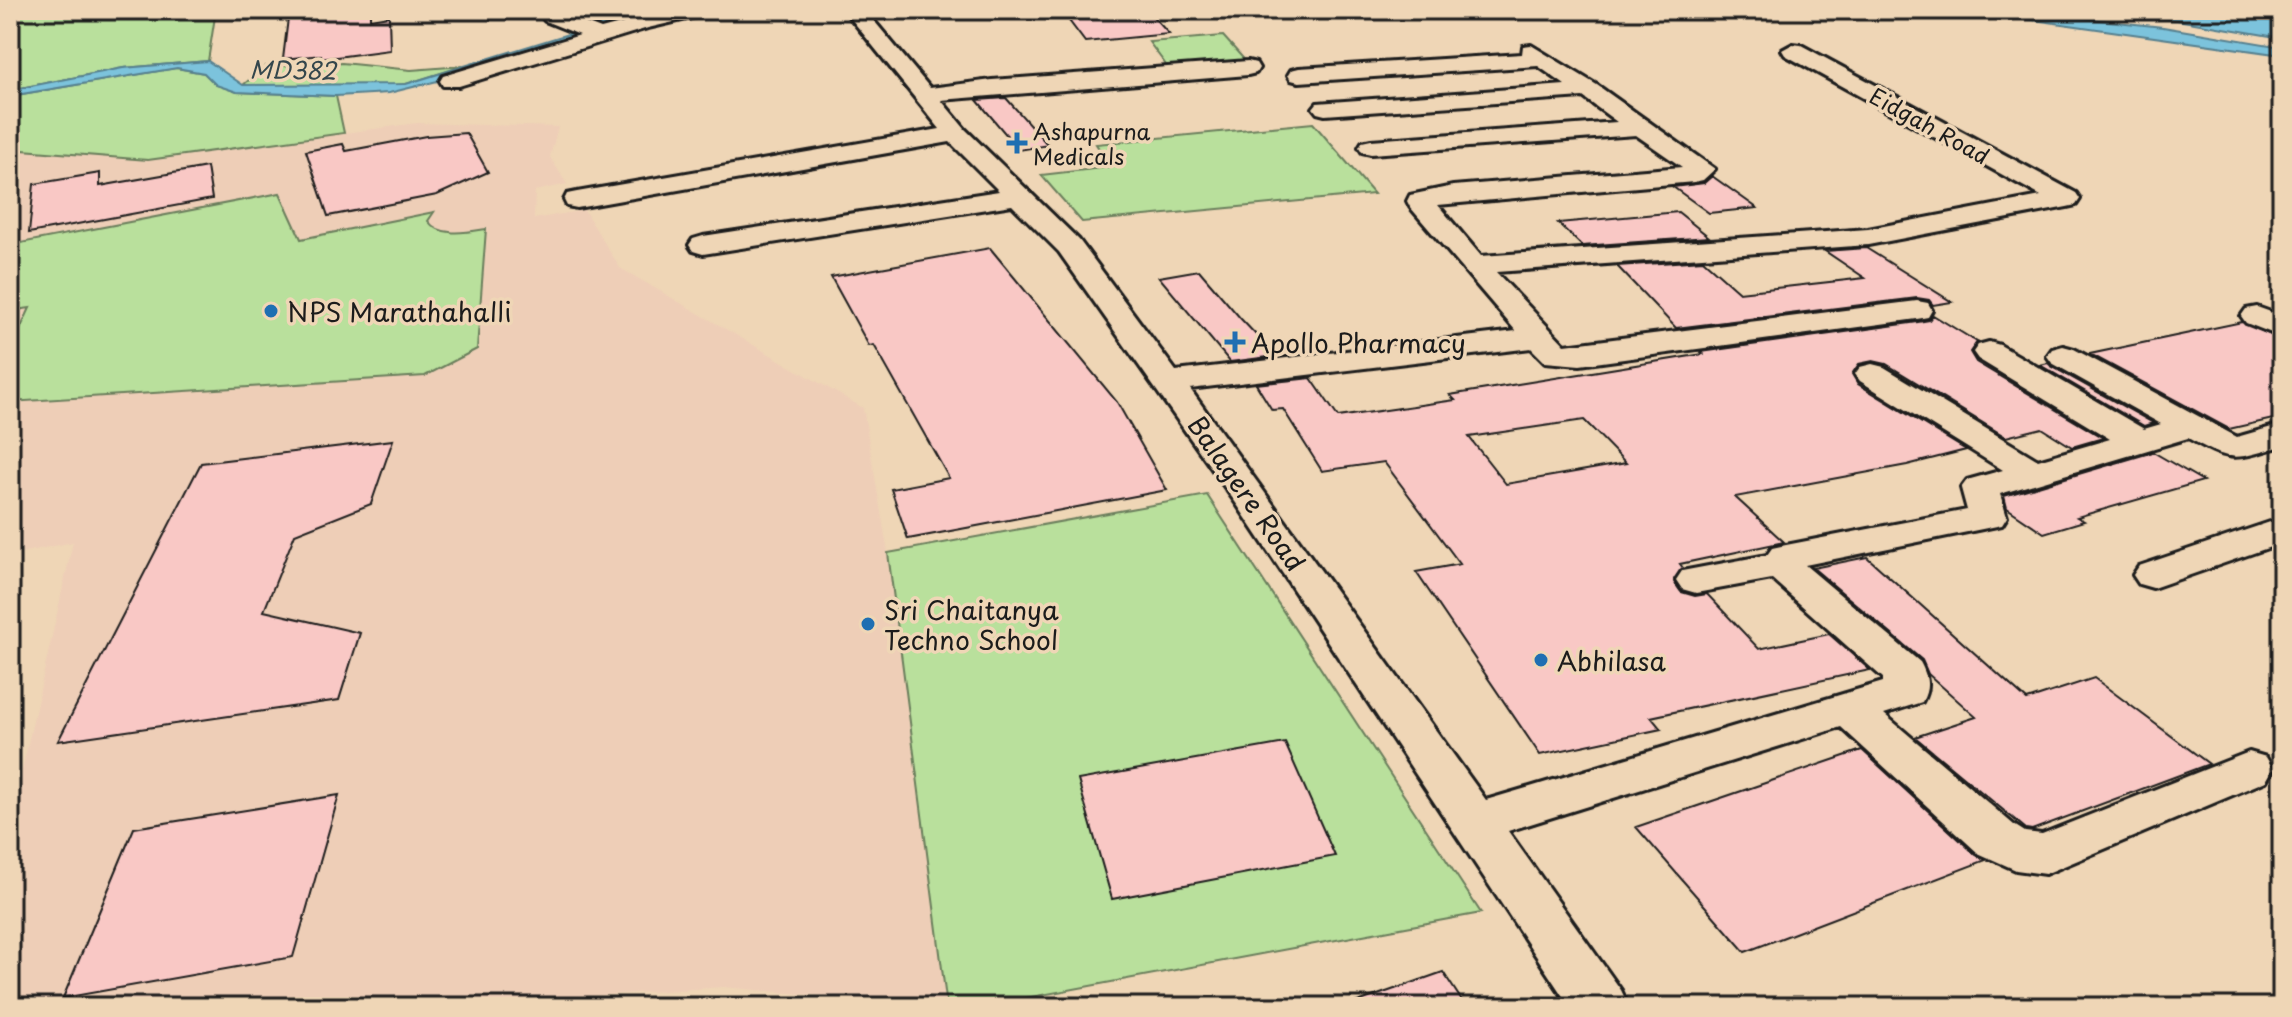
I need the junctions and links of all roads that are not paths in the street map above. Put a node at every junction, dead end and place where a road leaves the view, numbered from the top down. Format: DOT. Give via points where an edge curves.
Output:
graph roads {
  1 [pos="701,10"];
  2 [pos="854,10"];
  3 [pos="552,17"];
  4 [pos="595,33"];
  5 [pos="1793,50"];
  6 [pos="1248,68"];
  7 [pos="1299,75"];
  8 [pos="451,81"];
  9 [pos="1589,90"];
  10 [pos="922,96"];
  11 [pos="1325,108"];
  12 [pos="1642,127"];
  13 [pos="956,134"];
  14 [pos="1371,147"];
  15 [pos="1019,196"];
  16 [pos="577,200"];
  17 [pos="703,245"];
  18 [pos="1473,265"];
  19 [pos="1917,310"];
  20 [pos="1539,338"];
  21 [pos="1989,352"];
  22 [pos="2063,356"];
  23 [pos="1872,374"];
  24 [pos="1168,382"];
  25 [pos="2192,426"];
  26 [pos="2282,435"];
  27 [pos="2139,441"];
  28 [pos="2031,471"];
  29 [pos="2282,530"];
  30 [pos="1780,565"];
  31 [pos="2153,575"];
  32 [pos="1696,580"];
  33 [pos="1848,708"];
  34 [pos="2249,769"];
  35 [pos="1476,822"];
  36 [pos="1601,1007"];
  1 -- 4 [label="street"];
  2 -- 10 [label="street, Balagere Road"];
  3 -- 4 [label="street"];
  4 -- 8 [label="street"];
  5 -- 18 [label="street, Eidgah Road" via="2067,199 1868,237"];
  6 -- 10 [label="street"];
  7 -- 9 [label="street" via="1537,55"];
  9 -- 11 [label="street"];
  9 -- 12 [label="street"];
  10 -- 13 [label="street, Balagere Road"];
  12 -- 14 [label="street"];
  12 -- 18 [label="street" via="1699,165 1700,172 1420,201"];
  13 -- 15 [label="street, Balagere Road"];
  13 -- 16 [label="street"];
  15 -- 17 [label="street"];
  15 -- 24 [label="street, Balagere Road" via="1069,246"];
  18 -- 20 [label="street"];
  19 -- 20 [label="street" via="1564,356"];
  20 -- 24 [label="street"];
  21 -- 27 [label="street"];
  22 -- 25 [label="street"];
  23 -- 28 [label="street"];
  24 -- 35 [label="street, Balagere Road"];
  25 -- 26 [label="street" via="2233,449"];
  25 -- 27 [label="street"];
  27 -- 28 [label="street"];
  28 -- 30 [label="street" via="1980,488 1988,517 1786,557"];
  29 -- 31 [label="street"];
  30 -- 32 [label="street"];
  30 -- 33 [label="street" via="1904,673 1906,691"];
  33 -- 34 [label="street" via="1996,839 2016,850 2045,854"];
  33 -- 35 [label="street"];
  35 -- 36 [label="street, Balagere Road"];
}
